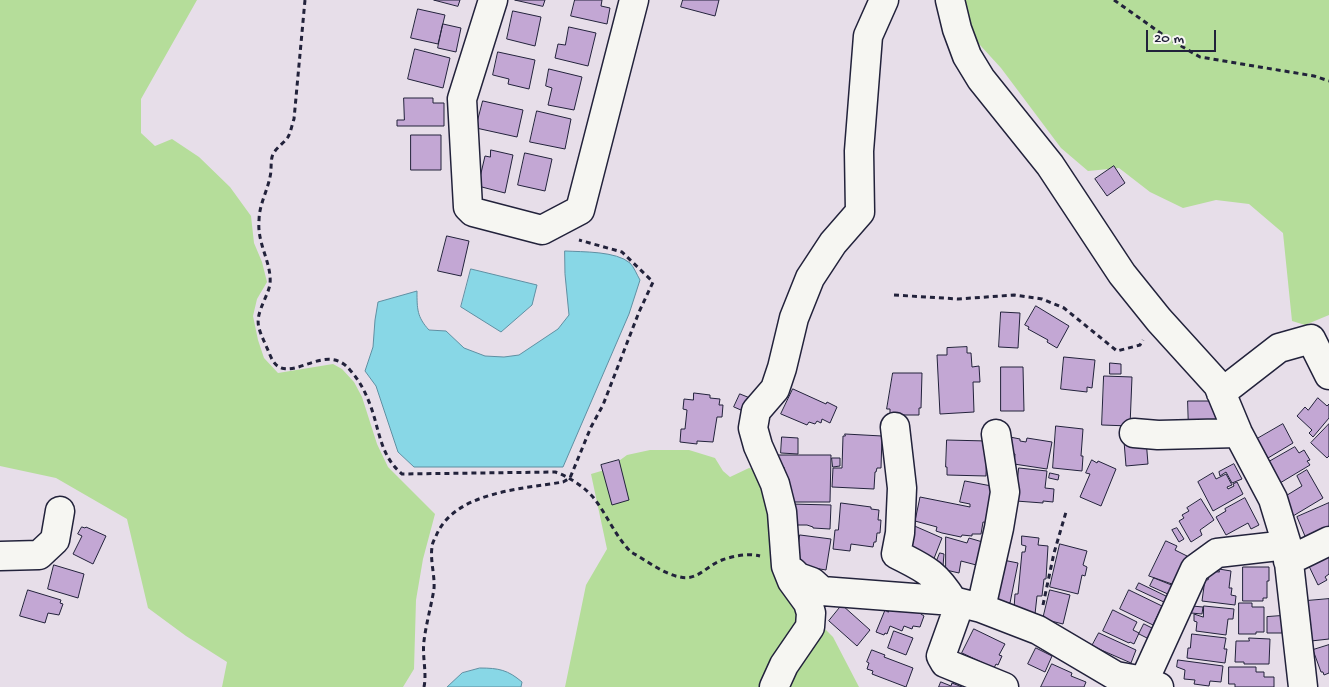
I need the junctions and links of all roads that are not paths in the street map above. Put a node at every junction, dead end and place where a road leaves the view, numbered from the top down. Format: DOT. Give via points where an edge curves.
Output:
graph roads {
  1 [pos="493,0"];
  2 [pos="634,0"];
  3 [pos="884,0"];
  4 [pos="950,0"];
  5 [pos="1329,375"];
  6 [pos="1221,393"];
  7 [pos="895,427"];
  8 [pos="1134,433"];
  9 [pos="1238,433"];
  10 [pos="996,434"];
  11 [pos="60,511"];
  12 [pos="1329,541"];
  13 [pos="1288,553"];
  14 [pos="0,556"];
  15 [pos="786,566"];
  16 [pos="965,604"];
  17 [pos="1113,682"];
  18 [pos="1151,684"];
  19 [pos="774,687"];
  20 [pos="1004,687"];
  21 [pos="1303,687"];
  1 -- 2 [label="street" via="462,99 468,207 473,212 542,230 580,210"];
  3 -- 15 [label="street" via="868,36 859,151 860,212 833,243 810,278 794,318 775,389 756,411 753,428 775,484 782,512"];
  4 -- 6 [label="street" via="967,56 981,79 1050,165 1122,274 1218,385"];
  5 -- 6 [label="street" via="1311,340 1279,348"];
  6 -- 9 [label="street"];
  7 -- 16 [label="street" via="902,488 896,554 931,572"];
  8 -- 9 [label="street"];
  9 -- 13 [label="street" via="1273,499"];
  10 -- 16 [label="street" via="1005,492 999,528"];
  11 -- 14 [label="street" via="55,540 39,555"];
  12 -- 13 [label="street"];
  13 -- 18 [label="street" via="1217,552 1195,569"];
  13 -- 21 [label="street"];
  15 -- 16 [label="street" via="822,591"];
  15 -- 19 [label="street" via="792,581 808,603 810,627 784,665"];
  16 -- 17 [label="street" via="1038,630"];
  16 -- 20 [label="street" via="940,656 945,662"];
  17 -- 18 [label="street"];
}
